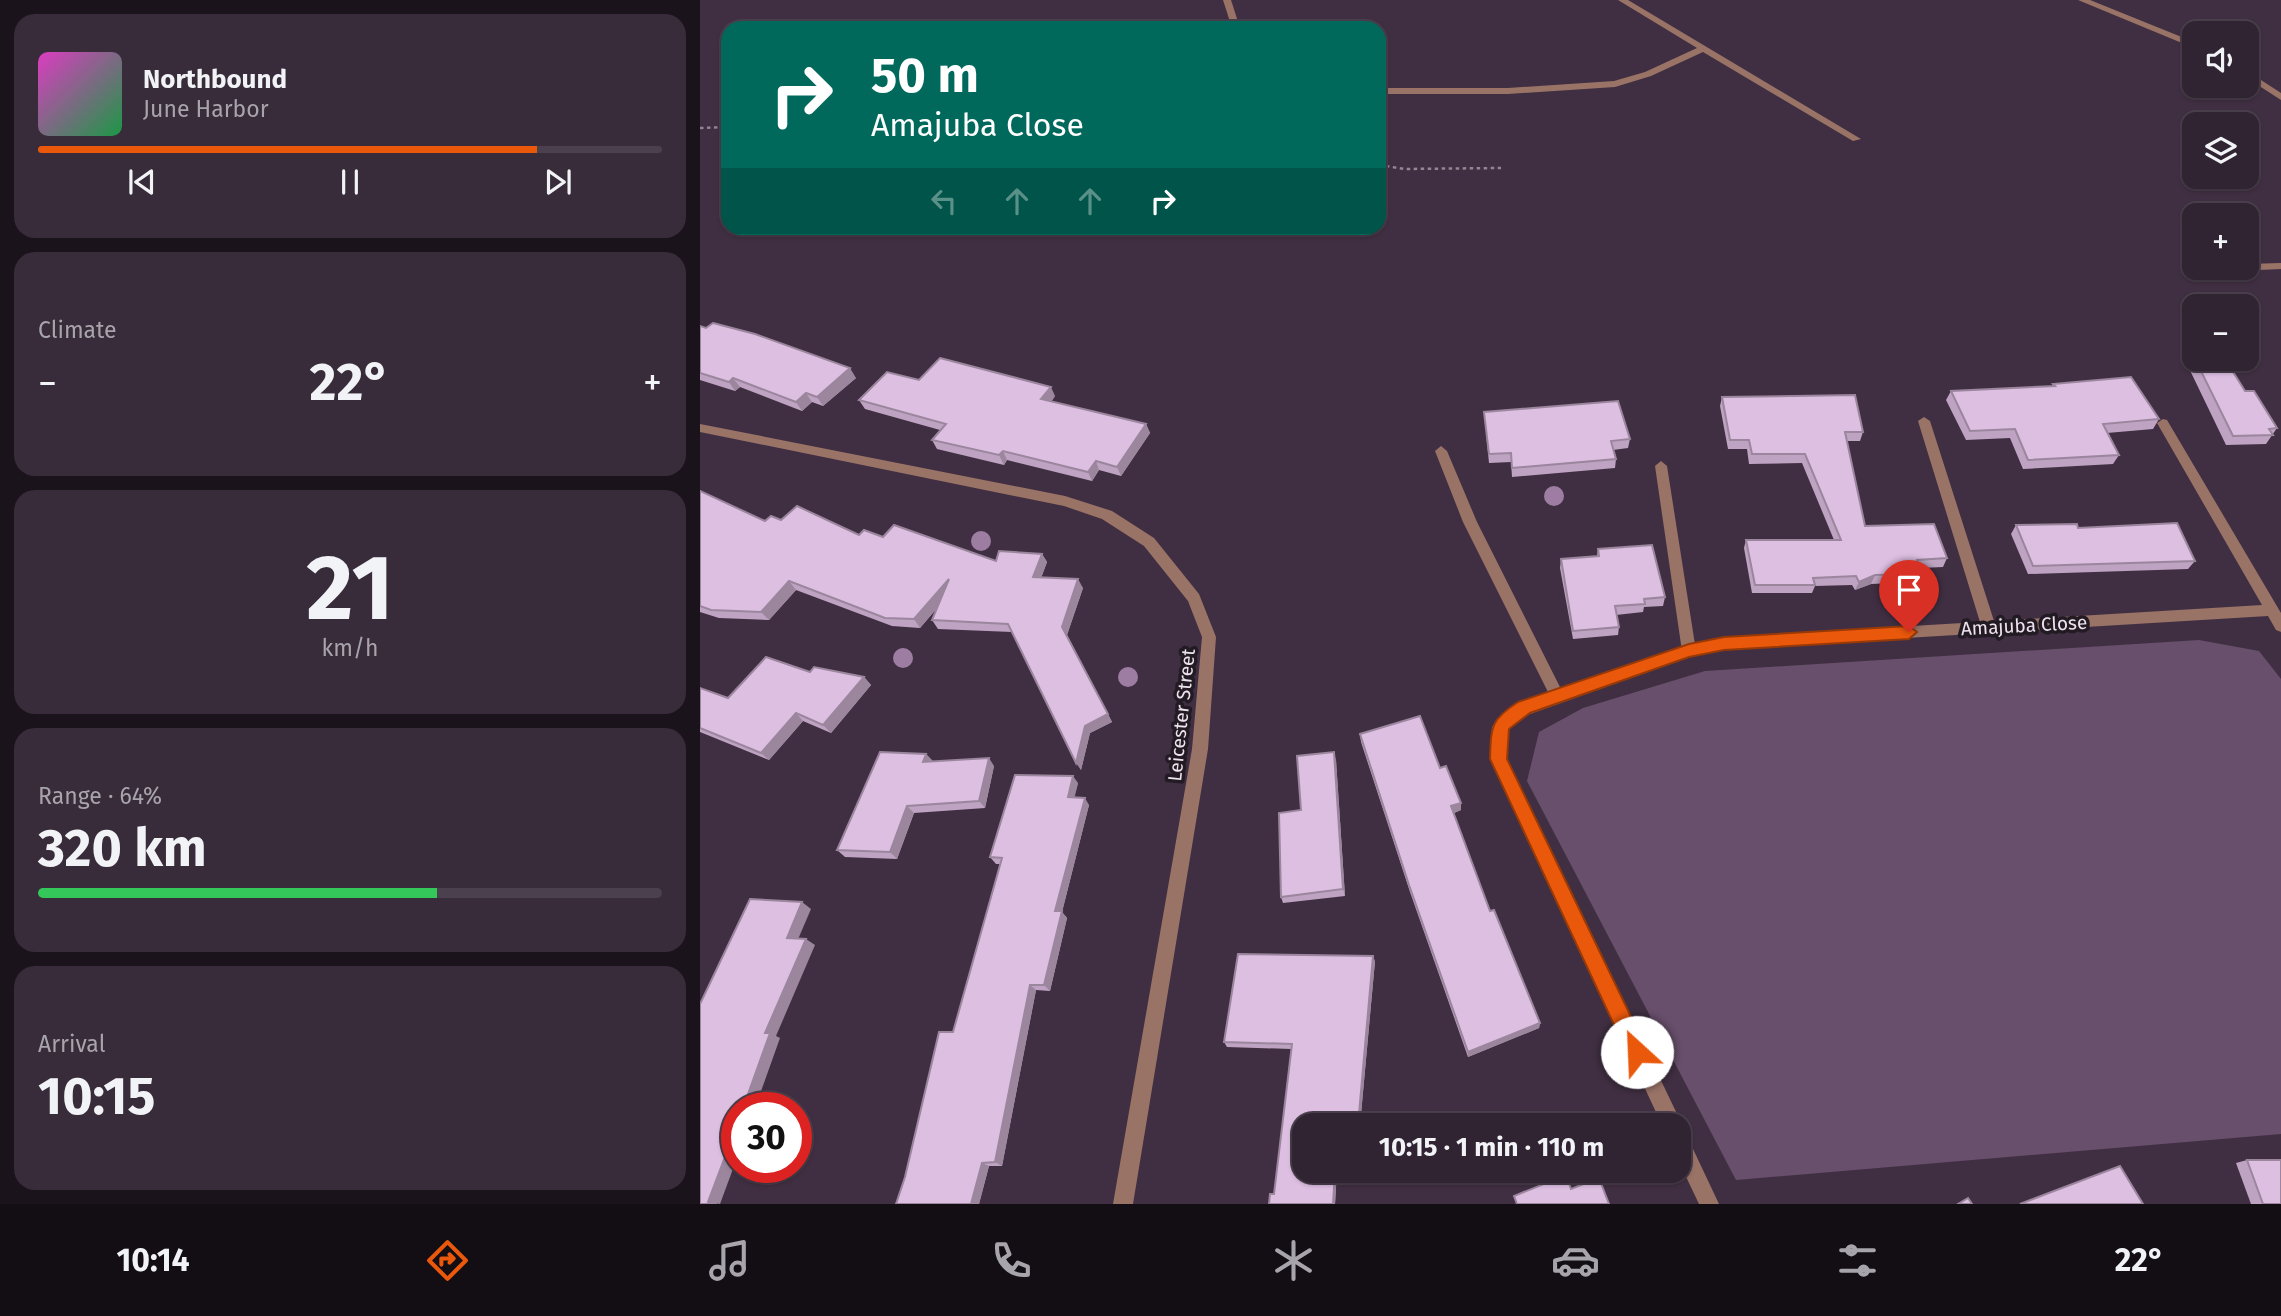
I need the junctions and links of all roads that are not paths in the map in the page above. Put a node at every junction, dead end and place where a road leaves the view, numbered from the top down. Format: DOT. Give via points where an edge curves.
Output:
graph roads {
  1 [pos="1227,0"];
  2 [pos="1622,0"];
  3 [pos="2082,0"];
  4 [pos="1234,21"];
  5 [pos="2182,40"];
  6 [pos="1702,49"];
  7 [pos="2259,82"];
  8 [pos="1386,92"];
  9 [pos="2281,97"];
  10 [pos="1856,139"];
  11 [pos="2281,266"];
  12 [pos="2259,267"];
  13 [pos="1924,421"];
  14 [pos="2163,423"];
  15 [pos="700,428"];
  16 [pos="1441,451"];
  17 [pos="1661,466"];
  18 [pos="2272,610"];
  19 [pos="2281,626"];
  20 [pos="1989,628"];
  21 [pos="1689,651"];
  22 [pos="1557,695"];
  23 [pos="1666,1113"];
  24 [pos="1691,1166"];
  25 [pos="1123,1204"];
  26 [pos="1709,1204"];
  1 -- 4 [label="street"];
  2 -- 6 [label="street"];
  3 -- 5 [label="street"];
  6 -- 8 [label="street" via="1615,84"];
  6 -- 10 [label="street"];
  7 -- 9 [label="street"];
  11 -- 12 [label="street"];
  13 -- 20 [label="street"];
  14 -- 18 [label="street"];
  15 -- 25 [label="street, Leicester Street" via="1065,501 1107,515 1149,542 1194,598 1209,637 1200,749"];
  16 -- 22 [label="street" via="1470,522"];
  17 -- 21 [label="street"];
  18 -- 19 [label="street"];
  18 -- 20 [label="street, Amajuba Close"];
  20 -- 21 [label="street, Amajuba Close" via="1724,643"];
  21 -- 22 [label="street, Amajuba Close"];
  22 -- 23 [label="street, Amajuba Close" via="1506,719 1498,735 1499,759"];
  24 -- 26 [label="street"];
}
